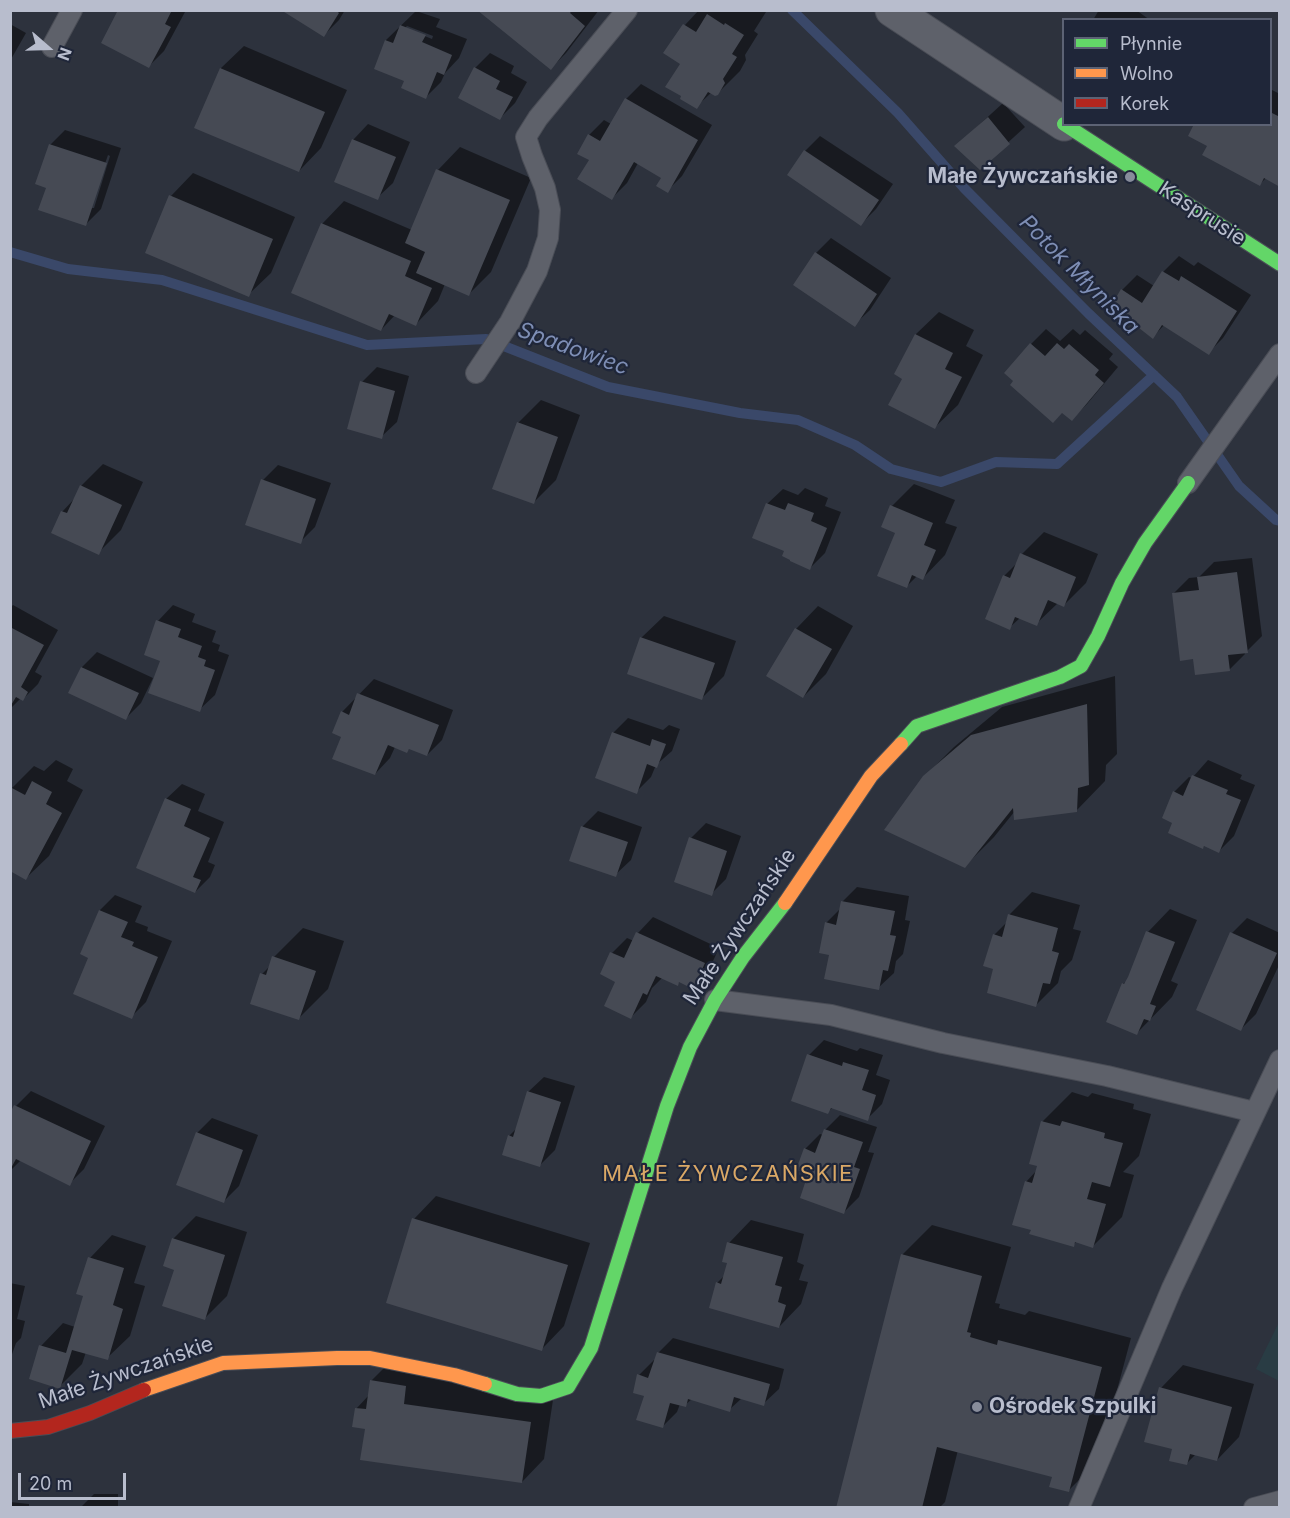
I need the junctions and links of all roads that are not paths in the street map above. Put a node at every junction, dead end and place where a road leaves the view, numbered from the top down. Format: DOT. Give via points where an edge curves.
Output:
graph roads {
  1 [pos="72,10"];
  2 [pos="627,10"];
  3 [pos="892,10"];
  4 [pos="52,48"];
  5 [pos="1062,123"];
  6 [pos="1067,126"];
  7 [pos="1280,264"];
  8 [pos="1280,354"];
  9 [pos="476,373"];
  10 [pos="1188,483"];
  11 [pos="715,1000"];
  12 [pos="1280,1060"];
  13 [pos="1254,1112"];
  14 [pos="10,1431"];
  15 [pos="1280,1501"];
  16 [pos="1079,1508"];
  17 [pos="1254,1508"];
  1 -- 4 [label="lane"];
  2 -- 9 [label="lane" via="526,137 550,210 548,238 537,271 510,322"];
  3 -- 5 [label="street, Kasprusie"];
  6 -- 7 [label="street, Kasprusie"];
  8 -- 10 [label="lane, Małe Żywczańskie"];
  10 -- 11 [label="street, Małe Żywczańskie" via="1145,543 1081,666 1060,677 917,726 872,776"];
  11 -- 13 [label="lane" via="831,1015"];
  11 -- 14 [label="street, Małe Żywczańskie" via="690,1047 667,1106 591,1348 568,1387 541,1396 517,1394 454,1375 370,1358 223,1363 48,1427"];
  12 -- 13 [label="lane"];
  13 -- 16 [label="lane" via="1172,1288"];
  15 -- 17 [label="lane"];
}
